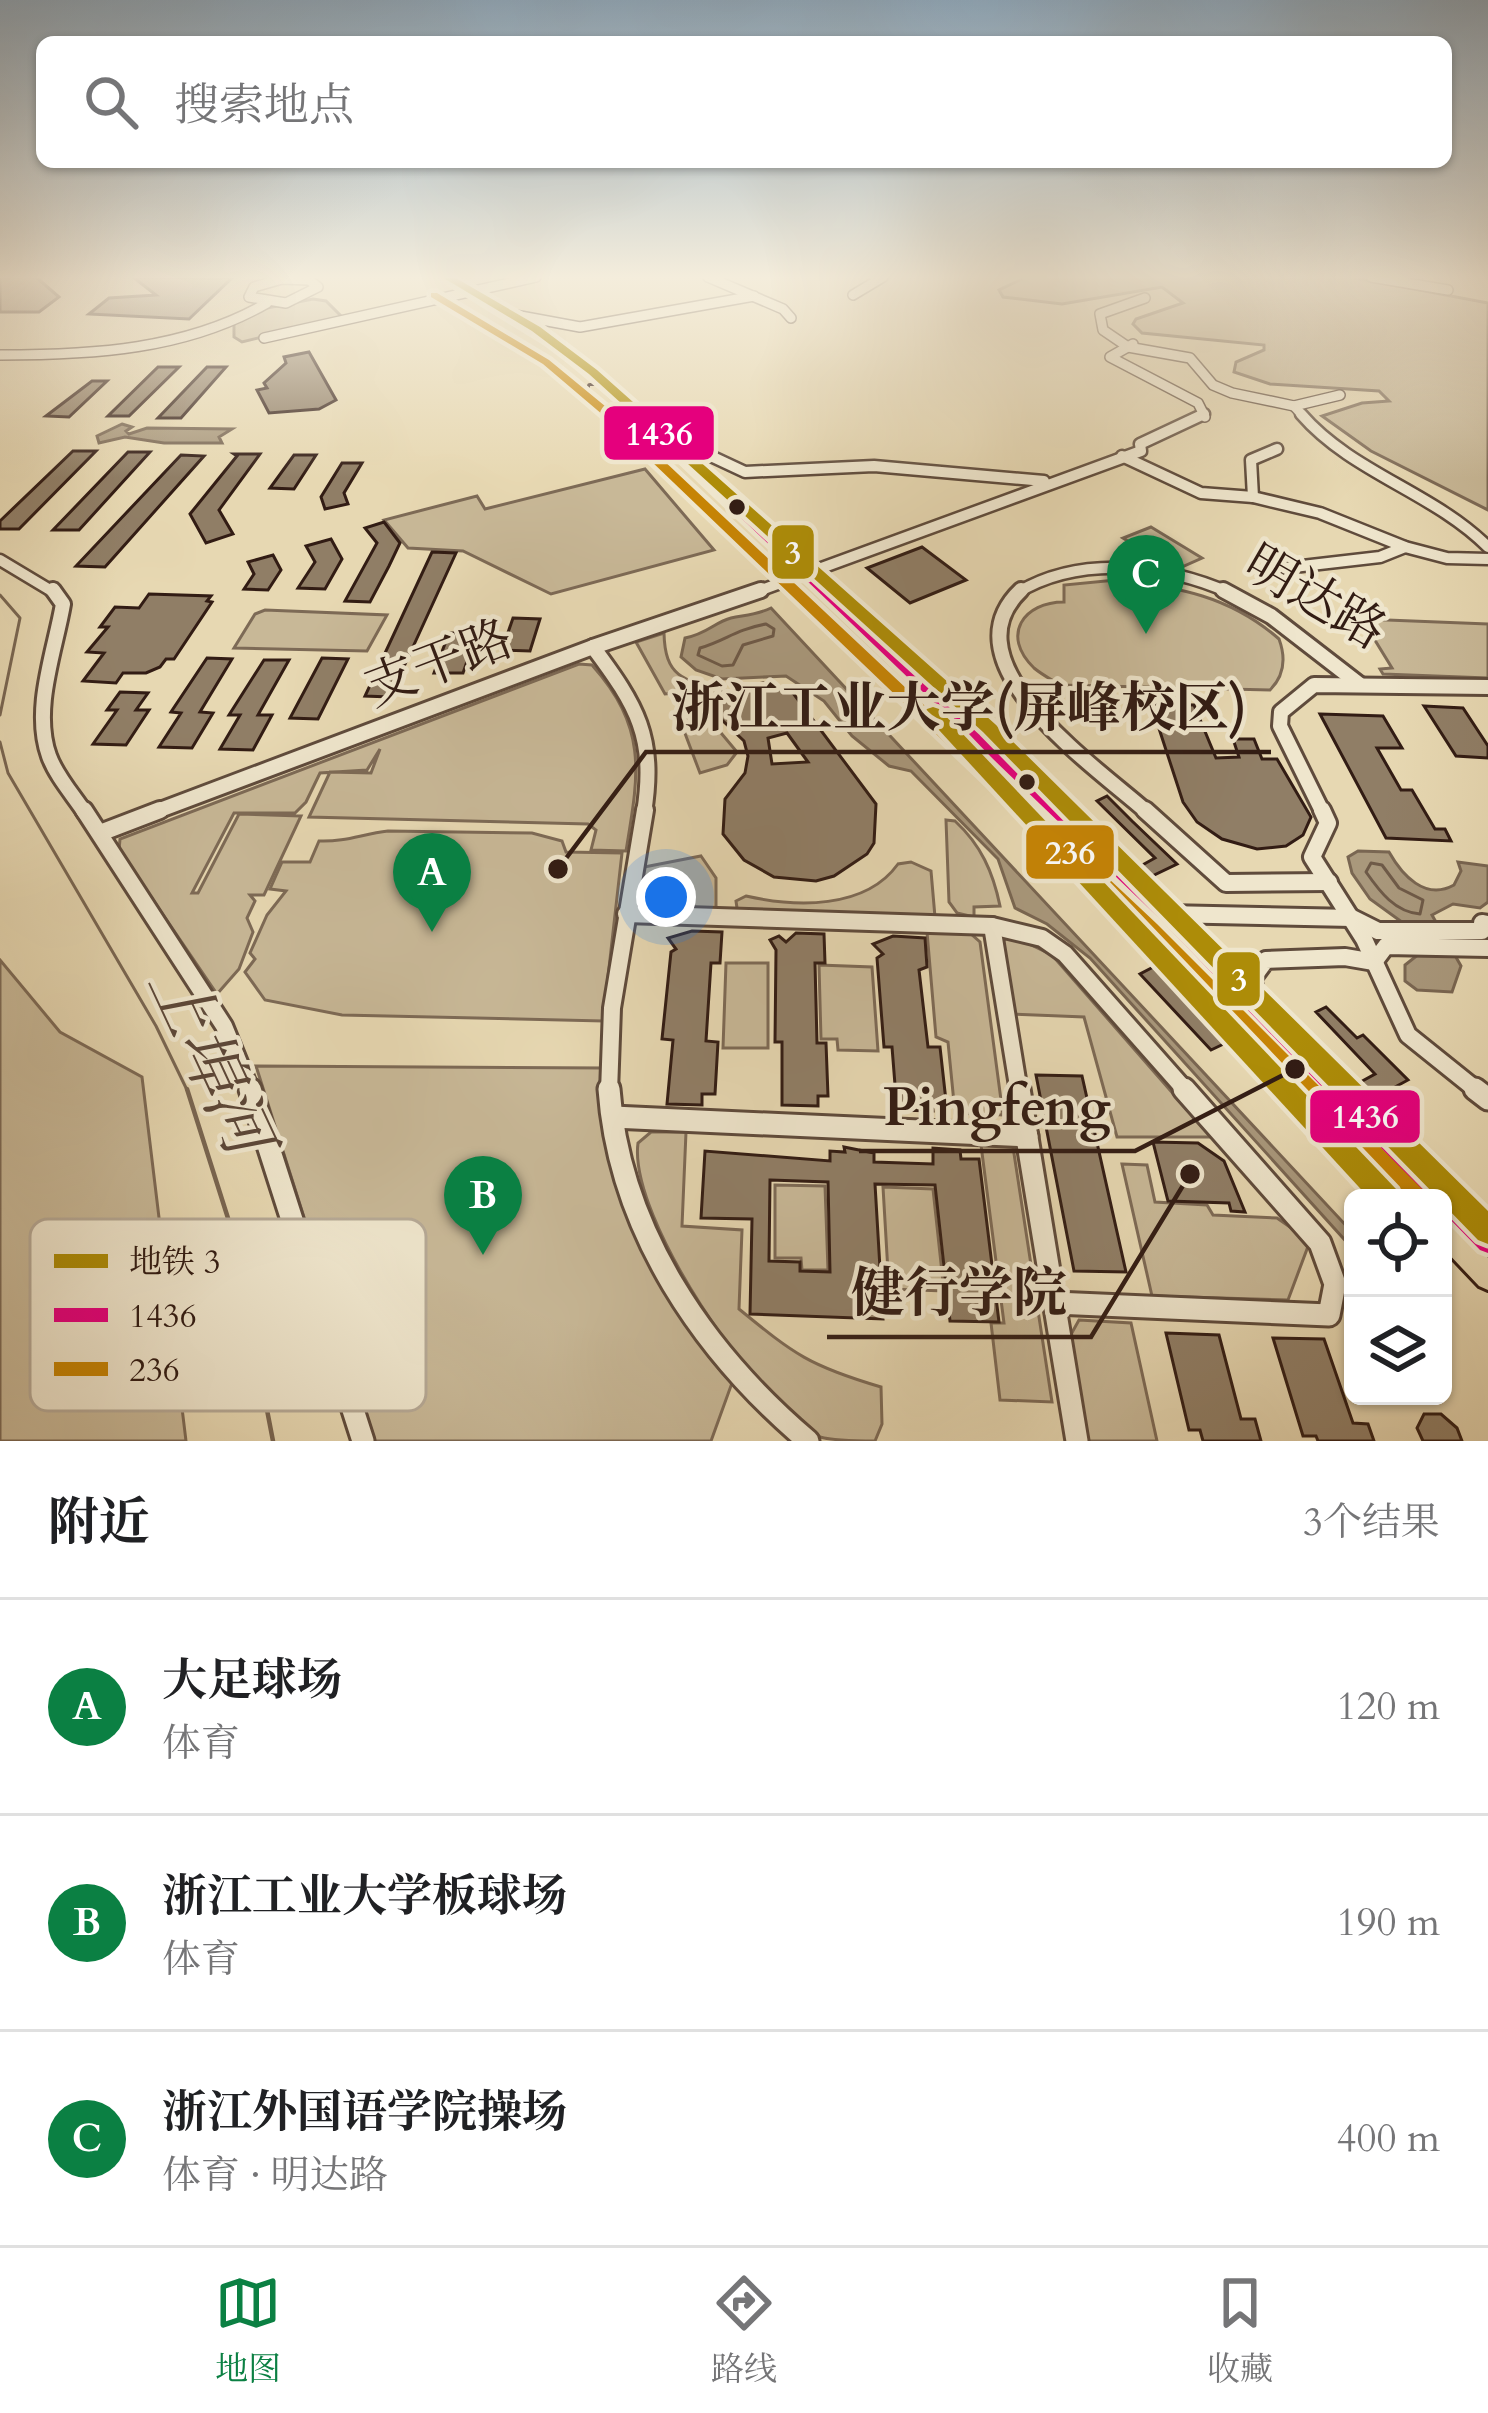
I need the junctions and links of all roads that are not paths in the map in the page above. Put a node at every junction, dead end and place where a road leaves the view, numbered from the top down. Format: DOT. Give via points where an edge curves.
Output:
graph roads {
  1 [pos="138,344"];
  2 [pos="548,344"];
  3 [pos="550,344"];
  4 [pos="1130,345"];
  5 [pos="554,348"];
  6 [pos="6,355"];
  7 [pos="0,364"];
  8 [pos="1340,394"];
  9 [pos="1294,406"];
  10 [pos="664,438"];
  11 [pos="1277,448"];
  12 [pos="1122,456"];
  13 [pos="1051,482"];
  14 [pos="1253,497"];
  15 [pos="1405,547"];
  16 [pos="1488,547"];
  17 [pos="1488,559"];
  18 [pos="0,560"];
  19 [pos="1285,568"];
  20 [pos="799,575"];
  21 [pos="593,647"];
  22 [pos="1359,684"];
  23 [pos="1488,687"];
  24 [pos="100,833"];
  25 [pos="1329,882"];
  26 [pos="626,914"];
  27 [pos="1166,914"];
  28 [pos="1352,918"];
  29 [pos="1488,924"];
  30 [pos="992,926"];
  31 [pos="1488,948"];
  32 [pos="1374,962"];
  33 [pos="1260,1009"];
  34 [pos="1488,1099"];
  35 [pos="613,1117"];
  36 [pos="1027,1136"];
  37 [pos="1403,1189"];
  38 [pos="292,1219"];
  39 [pos="1452,1239"];
  40 [pos="1488,1242"];
  41 [pos="1488,1277"];
  42 [pos="1055,1304"];
  43 [pos="353,1411"];
  44 [pos="363,1441"];
  45 [pos="808,1441"];
  46 [pos="1077,1441"];
  1 -- 6 [label="street"];
  2 -- 5 [label="main road"];
  3 -- 5 [label="main road"];
  4 -- 9 [label="street" via="1190,358 1214,385"];
  4 -- 12 [label="street, 支干路" via="1110,357 1198,403 1206,417"];
  5 -- 10 [label="main road"];
  5 -- 20 [label="main road"];
  6 -- 7 [label="street"];
  8 -- 9 [label="street"];
  9 -- 16 [label="street" via="1312,432 1458,520"];
  10 -- 13 [label="street" via="682,431 698,450 746,472 874,466"];
  10 -- 20 [label="main road"];
  11 -- 14 [label="street" via="1251,460"];
  12 -- 13 [label="street, 支干路"];
  12 -- 14 [label="street" via="1181,487"];
  13 -- 20 [label="street, 支干路"];
  14 -- 15 [label="street"];
  15 -- 17 [label="street"];
  15 -- 19 [label="street"];
  18 -- 24 [label="street" via="50,586 63,604 42,730 50,759"];
  20 -- 21 [label="street, 支干路"];
  20 -- 27 [label="main road"];
  20 -- 37 [label="main road"];
  21 -- 24 [label="street, 支干路"];
  21 -- 26 [label="street" via="633,703 647,739"];
  22 -- 23 [label="street, 明达路"];
  22 -- 25 [label="street" via="1314,685 1281,712 1280,726 1328,823 1312,856"];
  22 -- 25 [label="street, 明达路" via="1243,599 1154,570 1088,568 1041,579 1005,600 995,627 999,664 1022,700 1226,883"];
  24 -- 38 [label="street" via="224,1026"];
  25 -- 28 [label="street"];
  26 -- 30 [label="street"];
  26 -- 35 [label="street" via="611,1046"];
  27 -- 28 [label="street"];
  27 -- 33 [label="main road"];
  28 -- 29 [label="street" via="1378,931 1482,932"];
  28 -- 32 [label="street"];
  30 -- 36 [label="street"];
  30 -- 42 [label="street" via="1042,938 1065,954 1320,1243 1335,1284 1329,1315"];
  31 -- 32 [label="street" via="1386,946"];
  32 -- 33 [label="street" via="1266,960 1252,979"];
  32 -- 34 [label="street" via="1408,1035"];
  33 -- 40 [label="main road"];
  35 -- 36 [label="street"];
  35 -- 45 [label="street" via="638,1208 686,1306 731,1369"];
  36 -- 42 [label="street"];
  39 -- 41 [label="main road"];
  42 -- 46 [label="street"];
  43 -- 44 [label="street"];
}
